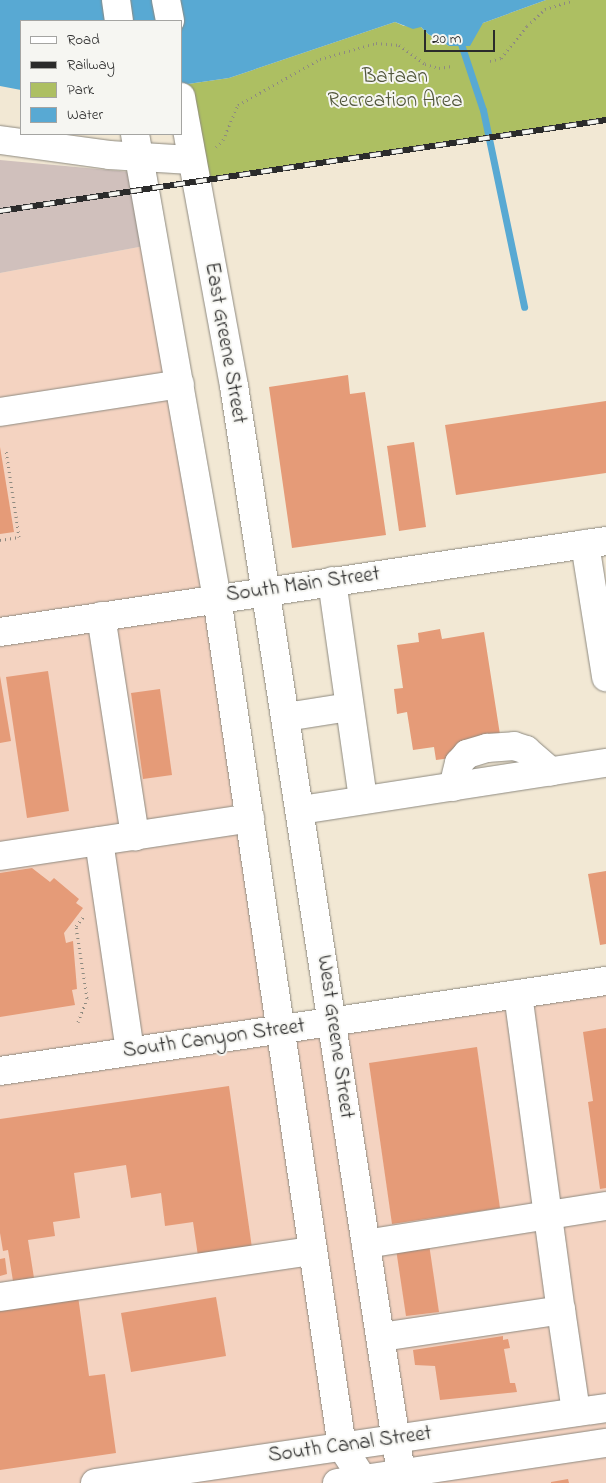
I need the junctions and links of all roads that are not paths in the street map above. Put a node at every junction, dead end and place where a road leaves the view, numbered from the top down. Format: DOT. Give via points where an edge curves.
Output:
graph roads {
  1 [pos="116,0"];
  2 [pos="166,0"];
  3 [pos="119,20"];
  4 [pos="170,20"];
  5 [pos="182,103"];
  6 [pos="0,140"];
  7 [pos="136,145"];
  8 [pos="190,155"];
  9 [pos="180,384"];
  10 [pos="0,412"];
  11 [pos="596,543"];
  12 [pos="332,581"];
  13 [pos="266,590"];
  14 [pos="217,598"];
  15 [pos="102,616"];
  16 [pos="0,632"];
  17 [pos="606,677"];
  18 [pos="349,707"];
  19 [pos="286,717"];
  20 [pos="606,763"];
  21 [pos="364,800"];
  22 [pos="301,810"];
  23 [pos="250,818"];
  24 [pos="135,836"];
  25 [pos="98,841"];
  26 [pos="0,856"];
  27 [pos="606,981"];
  28 [pos="518,994"];
  29 [pos="333,1022"];
  30 [pos="280,1030"];
  31 [pos="130,1052"];
  32 [pos="0,1071"];
  33 [pos="606,1206"];
  34 [pos="546,1215"];
  35 [pos="366,1244"];
  36 [pos="312,1251"];
  37 [pos="0,1297"];
  38 [pos="561,1310"];
  39 [pos="380,1337"];
  40 [pos="606,1408"];
  41 [pos="576,1412"];
  42 [pos="396,1438"];
  43 [pos="606,1443"];
  44 [pos="342,1446"];
  45 [pos="401,1478"];
  46 [pos="364,1481"];
  47 [pos="94,1483"];
  48 [pos="336,1483"];
  1 -- 3 [label="main road"];
  2 -- 4 [label="main road"];
  5 -- 8 [label="main road, East Greene Street"];
  6 -- 7 [label="main road"];
  7 -- 8 [label="main road"];
  7 -- 9 [label="main road"];
  8 -- 13 [label="main road, East Greene Street" via="234,386"];
  9 -- 10 [label="main road"];
  9 -- 14 [label="main road"];
  11 -- 12 [label="main road, South Main Street"];
  11 -- 17 [label="main road"];
  12 -- 13 [label="main road, South Main Street"];
  12 -- 18 [label="main road"];
  13 -- 14 [label="main road, South Main Street"];
  13 -- 19 [label="main road, West Greene Street"];
  14 -- 15 [label="main road, South Main Street"];
  14 -- 23 [label="main road"];
  15 -- 16 [label="main road, South Main Street"];
  15 -- 24 [label="main road"];
  18 -- 19 [label="main road"];
  18 -- 21 [label="main road"];
  19 -- 22 [label="main road, West Greene Street"];
  20 -- 21 [label="main road"];
  21 -- 22 [label="main road"];
  22 -- 29 [label="main road, West Greene Street"];
  23 -- 24 [label="main road"];
  23 -- 30 [label="main road"];
  24 -- 25 [label="main road"];
  25 -- 26 [label="main road"];
  25 -- 31 [label="main road"];
  27 -- 28 [label="main road, South Canyon Street"];
  28 -- 29 [label="main road, South Canyon Street"];
  28 -- 34 [label="main road"];
  29 -- 30 [label="main road, South Canyon Street"];
  29 -- 35 [label="main road, West Greene Street"];
  30 -- 31 [label="main road, South Canyon Street"];
  30 -- 36 [label="main road"];
  31 -- 32 [label="main road, South Canyon Street"];
  33 -- 34 [label="main road"];
  34 -- 35 [label="main road"];
  34 -- 38 [label="main road"];
  35 -- 39 [label="main road, West Greene Street"];
  36 -- 37 [label="main road"];
  36 -- 44 [label="main road"];
  38 -- 39 [label="main road"];
  38 -- 41 [label="main road"];
  39 -- 42 [label="main road, West Greene Street"];
  40 -- 41 [label="main road, South Canal Street"];
  41 -- 42 [label="main road, South Canal Street"];
  42 -- 44 [label="main road, South Canal Street"];
  42 -- 45 [label="main road, West Greene Street"];
  43 -- 45 [label="main road, South Canal Street"];
  44 -- 46 [label="main road"];
  44 -- 47 [label="main road, South Canal Street"];
  45 -- 46 [label="main road, South Canal Street"];
  46 -- 48 [label="main road, South Canal Street"];
}
